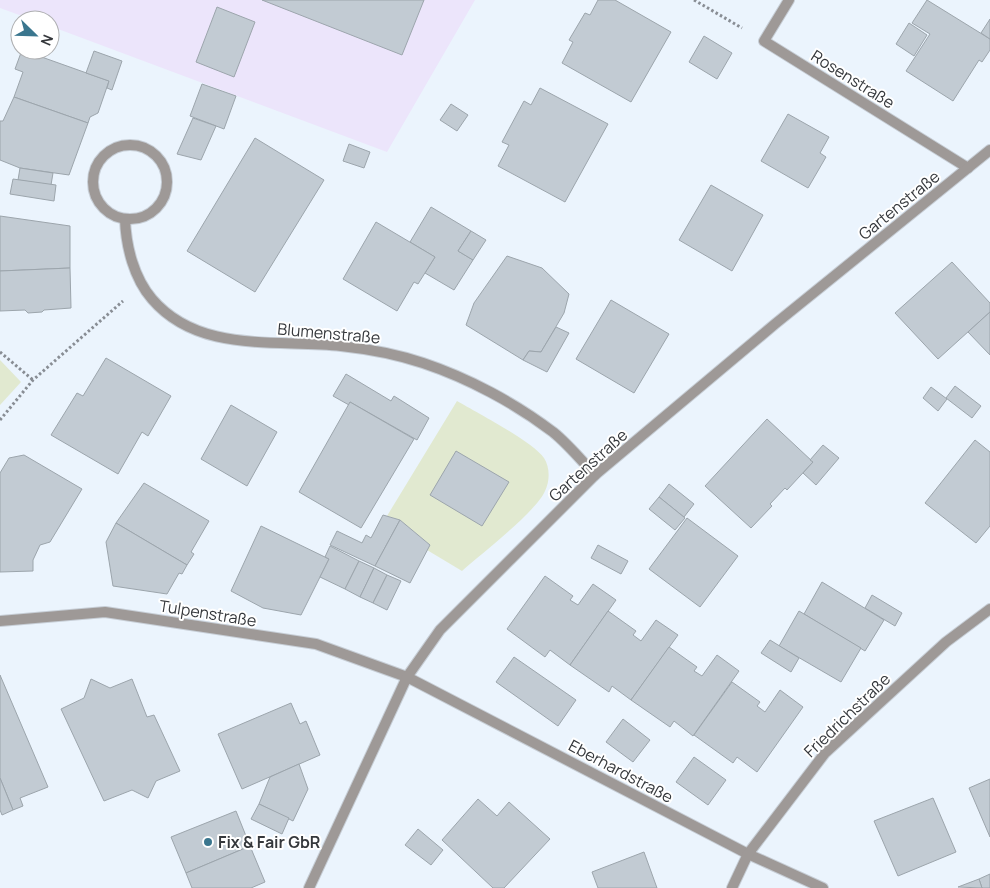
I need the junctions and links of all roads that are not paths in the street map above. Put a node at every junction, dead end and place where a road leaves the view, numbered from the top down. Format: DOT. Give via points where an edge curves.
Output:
graph roads {
  1 [pos="789,0"];
  2 [pos="990,150"];
  3 [pos="968,168"];
  4 [pos="125,219"];
  5 [pos="596,475"];
  6 [pos="990,609"];
  7 [pos="0,620"];
  8 [pos="407,677"];
  9 [pos="748,854"];
  10 [pos="309,888"];
  11 [pos="732,888"];
  12 [pos="823,888"];
  1 -- 3 [label="street, Rosenstraße" via="764,41"];
  2 -- 3 [label="street, Gartenstraße"];
  3 -- 5 [label="street, Gartenstraße" via="775,324"];
  4 -- 4 [label="street" via="150,213 162,201 166,185 164,167 157,157 134,145 110,151 94,171 93,184 99,202 112,215"];
  4 -- 5 [label="street, Blumenstraße" via="126,238 140,285 180,325 211,336 242,341 340,346 422,362 461,377 554,433"];
  5 -- 8 [label="street, Gartenstraße" via="440,630"];
  6 -- 9 [label="street, Friedrichstraße" via="946,642 825,753"];
  7 -- 8 [label="street, Tulpenstraße" via="105,612 316,644"];
  8 -- 9 [label="street, Eberhardstraße"];
  8 -- 10 [label="street, Gartenstraße"];
  9 -- 11 [label="street, Friedrichstraße"];
  9 -- 12 [label="street, Eberhardstraße"];
}
